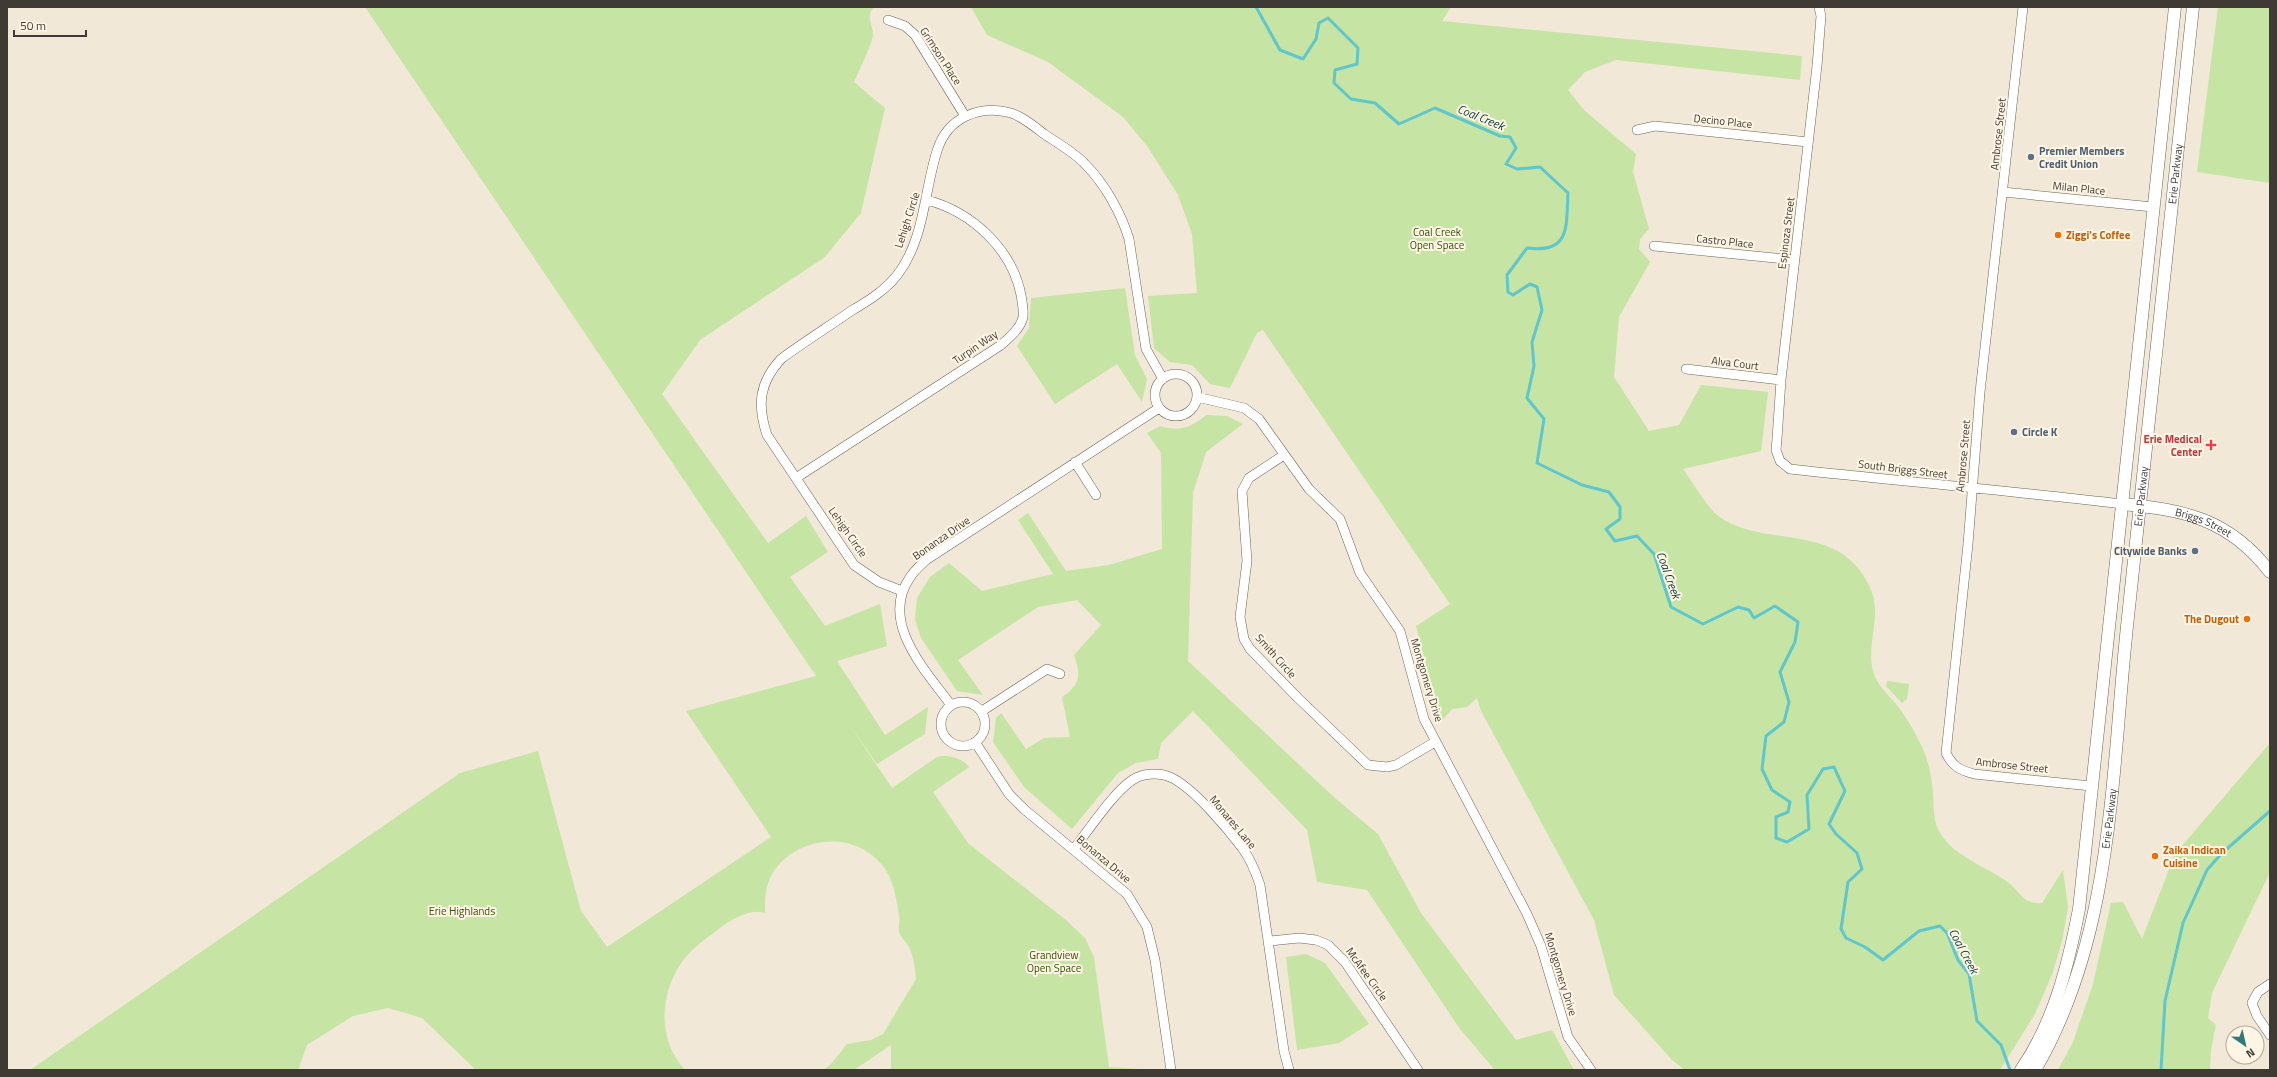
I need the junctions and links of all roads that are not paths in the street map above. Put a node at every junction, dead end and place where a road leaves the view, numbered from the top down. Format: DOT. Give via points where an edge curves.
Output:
graph roads {
  1 [pos="1819,7"];
  2 [pos="2023,7"];
  3 [pos="2175,7"];
  4 [pos="2193,7"];
  5 [pos="888,20"];
  6 [pos="965,116"];
  7 [pos="1637,130"];
  8 [pos="1808,142"];
  9 [pos="2003,192"];
  10 [pos="927,200"];
  11 [pos="2153,207"];
  12 [pos="1654,246"];
  13 [pos="1794,260"];
  14 [pos="1686,369"];
  15 [pos="1164,379"];
  16 [pos="1781,380"];
  17 [pos="1197,397"];
  18 [pos="1159,408"];
  19 [pos="1284,455"];
  20 [pos="1780,461"];
  21 [pos="1072,464"];
  22 [pos="796,478"];
  23 [pos="1973,489"];
  24 [pos="1096,495"];
  25 [pos="2122,504"];
  26 [pos="2140,506"];
  27 [pos="2270,572"];
  28 [pos="902,591"];
  29 [pos="1060,674"];
  30 [pos="951,706"];
  31 [pos="982,711"];
  32 [pos="975,742"];
  33 [pos="1435,742"];
  34 [pos="2092,786"];
  35 [pos="1074,849"];
  36 [pos="1268,941"];
  37 [pos="2270,984"];
  38 [pos="2270,1035"];
  39 [pos="1171,1070"];
  40 [pos="1289,1070"];
  41 [pos="1418,1070"];
  42 [pos="1591,1070"];
  43 [pos="2021,1070"];
  44 [pos="2035,1070"];
  1 -- 8 [label="street, Espinoza Street" via="1821,16 1817,66"];
  2 -- 9 [label="street, Ambrose Street"];
  3 -- 11 [label="main road, Erie Parkway"];
  4 -- 26 [label="main road, Erie Parkway"];
  5 -- 6 [label="street, Grimson Place" via="905,26 916,35"];
  6 -- 10 [label="street, Lehigh Circle" via="944,134 937,150"];
  6 -- 15 [label="street, Lehigh Circle" via="972,112 994,110 1024,119 1094,173 1124,222 1129,239 1146,349"];
  7 -- 8 [label="street, Decino Place" via="1655,126"];
  8 -- 13 [label="street, Espinoza Street"];
  9 -- 11 [label="street, Milan Place"];
  9 -- 23 [label="street, Ambrose Street" via="1980,392"];
  10 -- 22 [label="street, Lehigh Circle" via="915,240 898,274 870,299 781,359 764,384 761,417 767,435"];
  10 -- 22 [label="street, Turpin Way" via="952,209 995,242 1013,269 1023,317 1011,337 1001,345"];
  11 -- 25 [label="main road, Erie Parkway"];
  12 -- 13 [label="street, Castro Place"];
  13 -- 16 [label="street, Espinoza Street"];
  14 -- 16 [label="street, Alva Court"];
  15 -- 17 [label="street" via="1176,374 1189,379 1194,384"];
  15 -- 18 [label="street" via="1159,384 1155,396"];
  16 -- 20 [label="street, Espinoza Street" via="1776,450"];
  17 -- 18 [label="street" via="1192,410 1186,414 1171,416"];
  17 -- 19 [label="street, Montgomery Drive" via="1244,408 1259,419"];
  18 -- 21 [label="street"];
  19 -- 33 [label="street, Montgomery Drive" via="1309,488 1340,520 1360,573 1400,631 1424,719"];
  19 -- 33 [label="street, Smith Circle" via="1249,478 1242,491 1247,567 1240,617 1244,639 1250,649 1298,698 1368,765 1396,765"];
  20 -- 23 [label="street, South Briggs Street" via="1790,469"];
  21 -- 24 [label="street"];
  21 -- 28 [label="street, Bonanza Drive" via="926,560 911,576"];
  22 -- 28 [label="street, Lehigh Circle" via="854,565 880,582"];
  23 -- 25 [label="street, South Briggs Street" via="2034,493"];
  23 -- 34 [label="street, Ambrose Street" via="1946,753 1951,764 1974,774"];
  25 -- 26 [label="main road, Briggs Street"];
  25 -- 34 [label="main road, Erie Parkway"];
  26 -- 27 [label="main road, Briggs Street" via="2204,519 2242,542"];
  26 -- 44 [label="main road, Erie Parkway" via="2112,790 2097,905 2075,985 2050,1044"];
  28 -- 30 [label="street, Bonanza Drive" via="898,611 904,635"];
  29 -- 31 [label="street" via="1047,669"];
  30 -- 31 [label="street" via="957,702 971,703"];
  30 -- 32 [label="street" via="942,719 944,734 949,740 961,746"];
  31 -- 32 [label="street" via="985,728"];
  32 -- 35 [label="street, Bonanza Drive" via="1009,794"];
  33 -- 42 [label="street, Montgomery Drive" via="1527,914 1541,946 1568,1037"];
  34 -- 43 [label="main road, Erie Parkway" via="2080,909 2069,963 2057,999"];
  35 -- 36 [label="street, Monares Lane" via="1122,788 1136,777 1146,774 1170,777 1188,788 1244,850 1260,885"];
  35 -- 39 [label="street, Bonanza Drive" via="1127,894 1147,927 1156,960"];
  36 -- 40 [label="street, Monares Lane"];
  36 -- 41 [label="street, McAfee Circle" via="1299,938 1316,940 1328,945 1345,962"];
  37 -- 38 [label="street" via="2258,992 2252,1003 2257,1016"];
}
